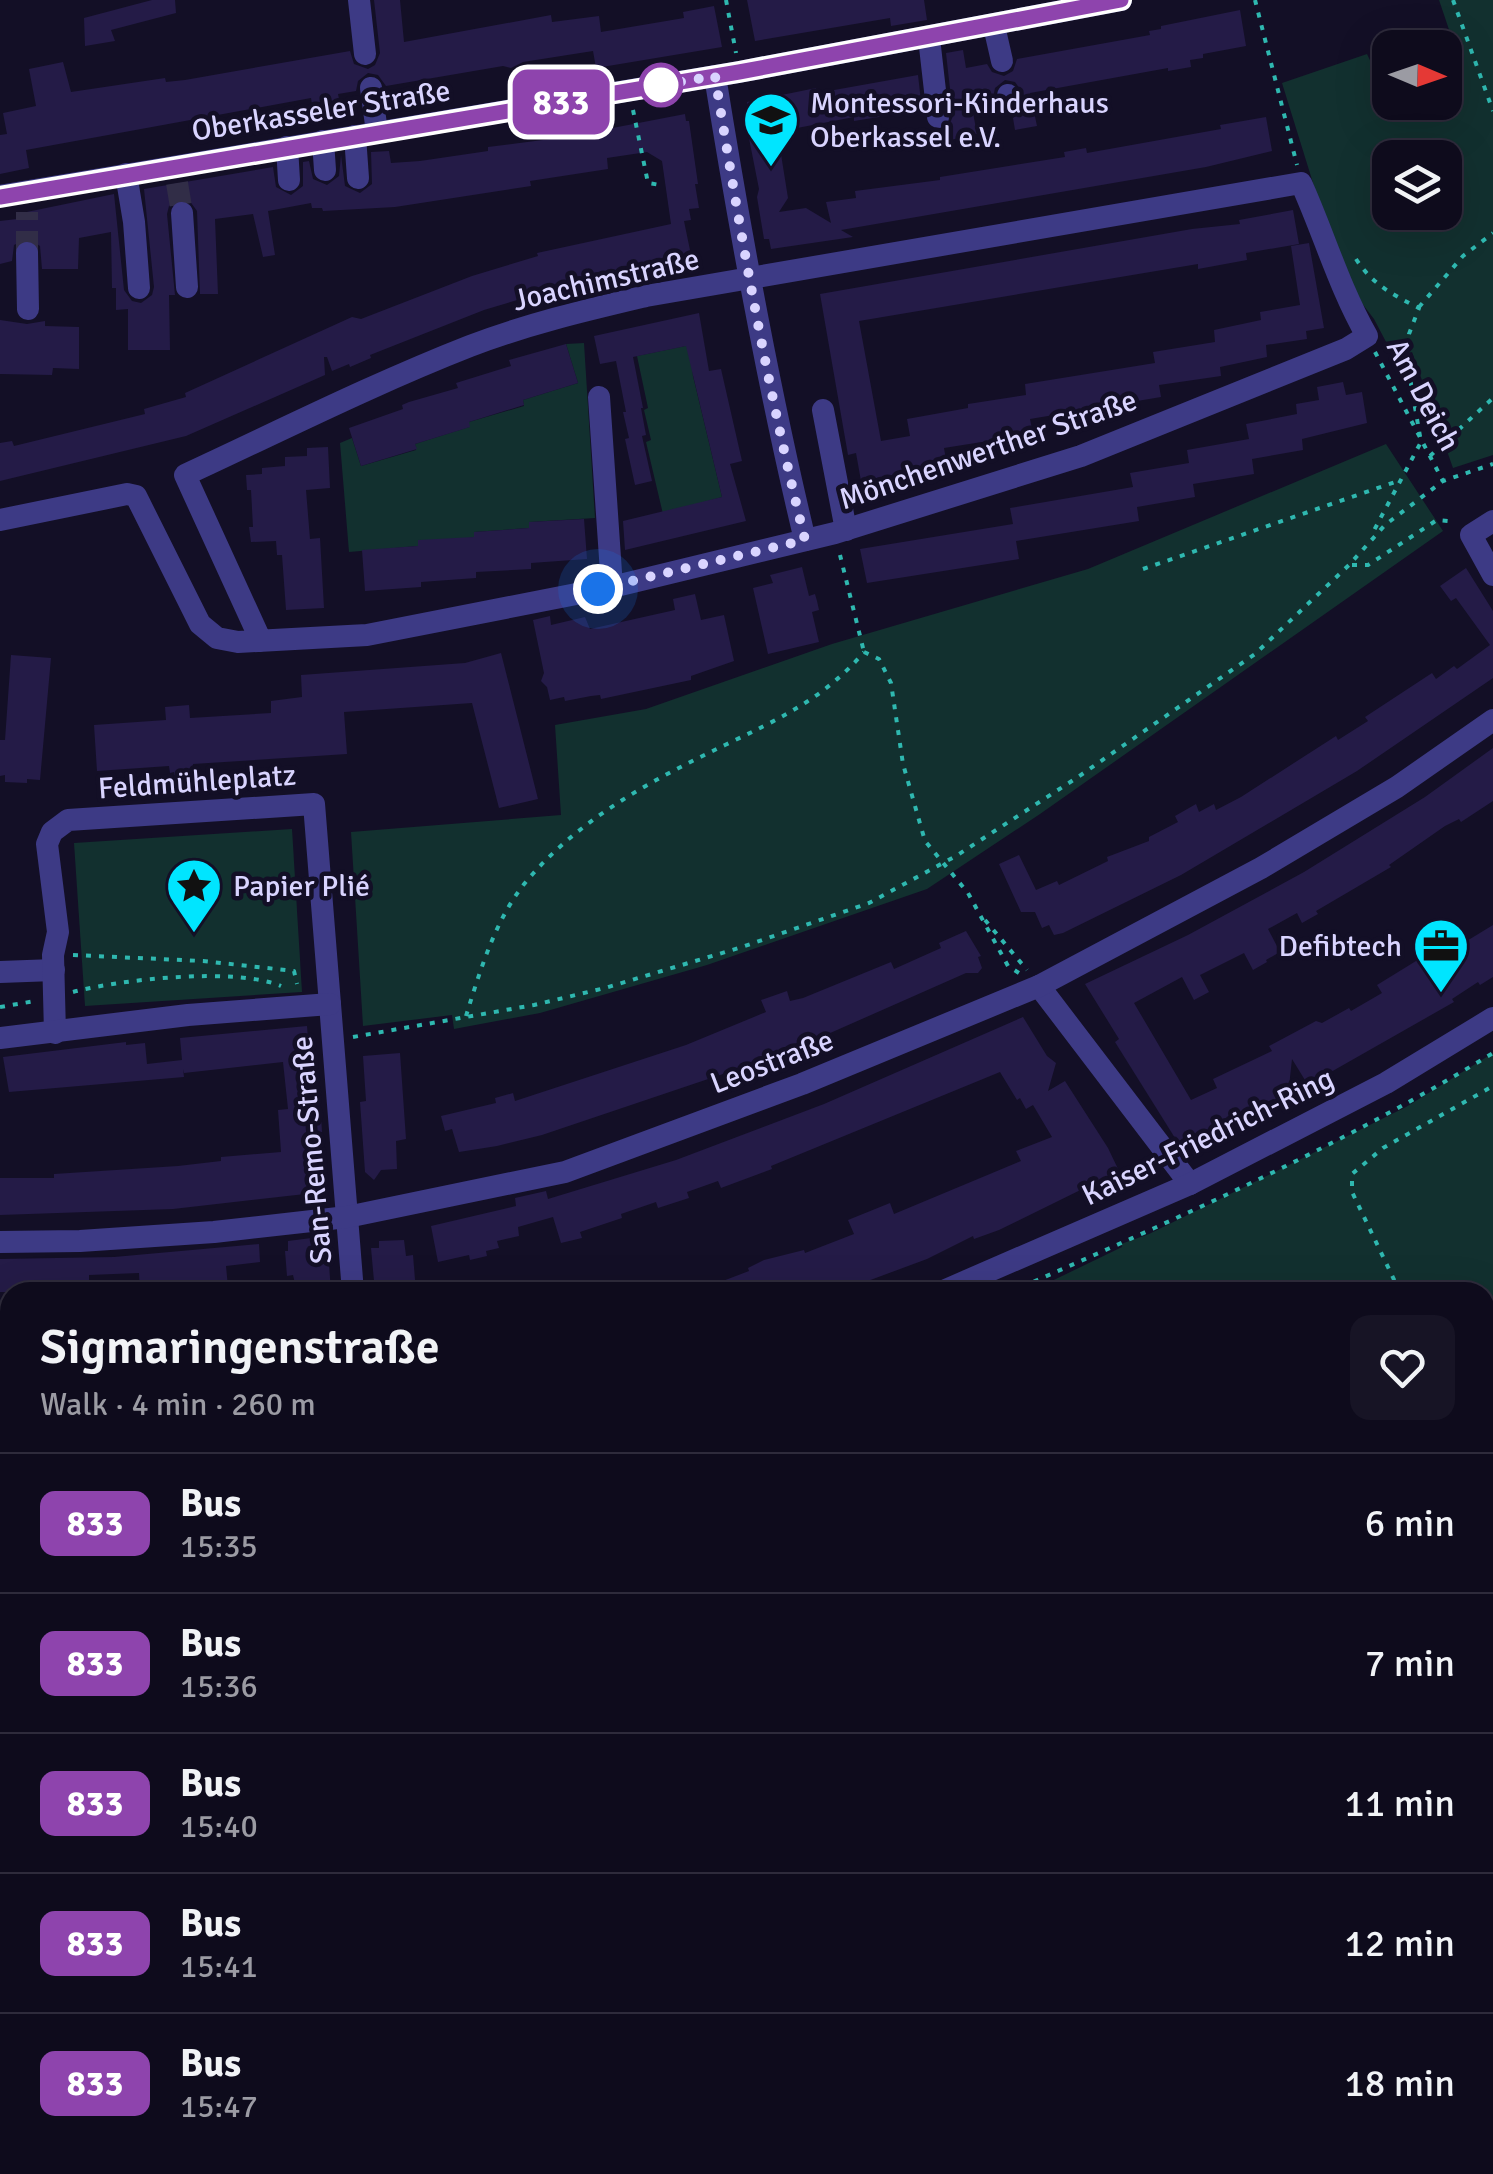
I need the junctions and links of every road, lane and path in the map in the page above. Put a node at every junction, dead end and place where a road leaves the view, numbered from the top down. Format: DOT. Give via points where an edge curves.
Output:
graph roads {
  1 [pos="358,0"];
  2 [pos="726,0"];
  3 [pos="1001,0"];
  4 [pos="1121,0"];
  5 [pos="1255,0"];
  6 [pos="1453,0"];
  7 [pos="1001,25"];
  8 [pos="930,38"];
  9 [pos="365,54"];
  10 [pos="1002,61"];
  11 [pos="739,72"];
  12 [pos="715,76"];
  13 [pos="371,88"];
  14 [pos="630,90"];
  15 [pos="1493,111"];
  16 [pos="938,117"];
  17 [pos="366,134"];
  18 [pos="323,141"];
  19 [pos="280,148"];
  20 [pos="325,170"];
  21 [pos="126,174"];
  22 [pos="358,178"];
  23 [pos="282,181"];
  24 [pos="1302,183"];
  25 [pos="660,185"];
  26 [pos="0,196"];
  27 [pos="182,213"];
  28 [pos="1493,233"];
  29 [pos="27,253"];
  30 [pos="1352,255"];
  31 [pos="748,280"];
  32 [pos="187,287"];
  33 [pos="138,288"];
  34 [pos="1418,308"];
  35 [pos="28,309"];
  36 [pos="1367,336"];
  37 [pos="599,396"];
  38 [pos="1493,398"];
  39 [pos="823,410"];
  40 [pos="1421,442"];
  41 [pos="1430,456"];
  42 [pos="1493,464"];
  43 [pos="1398,481"];
  44 [pos="1443,481"];
  45 [pos="592,518"];
  46 [pos="0,520"];
  47 [pos="1493,521"];
  48 [pos="1471,535"];
  49 [pos="805,540"];
  50 [pos="843,541"];
  51 [pos="1368,544"];
  52 [pos="1349,566"];
  53 [pos="1143,569"];
  54 [pos="1493,574"];
  55 [pos="605,588"];
  56 [pos="261,641"];
  57 [pos="864,652"];
  58 [pos="1493,720"];
  59 [pos="944,863"];
  60 [pos="985,920"];
  61 [pos="54,962"];
  62 [pos="0,972"];
  63 [pos="282,986"];
  64 [pos="1039,986"];
  65 [pos="55,997"];
  66 [pos="329,997"];
  67 [pos="0,1007"];
  68 [pos="465,1018"];
  69 [pos="1493,1018"];
  70 [pos="55,1033"];
  71 [pos="0,1038"];
  72 [pos="333,1039"];
  73 [pos="1493,1052"];
  74 [pos="1493,1086"];
  75 [pos="1190,1184"];
  76 [pos="346,1217"];
  77 [pos="0,1242"];
  78 [pos="352,1282"];
  79 [pos="964,1282"];
  80 [pos="1033,1282"];
  81 [pos="1395,1282"];
  1 -- 9 [label="street"];
  2 -- 11 [label="path"];
  3 -- 7 [label="street"];
  4 -- 7 [label="street, Oberkasseler Straße"];
  5 -- 24 [label="path"];
  6 -- 15 [label="path"];
  7 -- 8 [label="street, Oberkasseler Straße"];
  7 -- 10 [label="street"];
  8 -- 11 [label="street, Oberkasseler Straße"];
  8 -- 16 [label="street"];
  11 -- 12 [label="street, Oberkasseler Straße"];
  12 -- 14 [label="street, Oberkasseler Straße"];
  12 -- 31 [label="street"];
  13 -- 17 [label="street"];
  14 -- 17 [label="street, Oberkasseler Straße"];
  14 -- 25 [label="path" via="648,183"];
  17 -- 18 [label="street, Oberkasseler Straße"];
  17 -- 22 [label="street"];
  18 -- 19 [label="street, Oberkasseler Straße"];
  18 -- 20 [label="street"];
  19 -- 21 [label="street, Oberkasseler Straße" via="175,175"];
  19 -- 23 [label="street"];
  21 -- 26 [label="street, Oberkasseler Straße" via="28,201"];
  21 -- 33 [label="street"];
  24 -- 31 [label="street, Joachimstraße"];
  24 -- 36 [label="street" via="1345,298"];
  27 -- 32 [label="street"];
  28 -- 34 [label="path"];
  29 -- 35 [label="street"];
  30 -- 34 [label="path" via="1382,289"];
  31 -- 49 [label="street"];
  31 -- 56 [label="street, Joachimstraße" via="630,300 474,345 185,475"];
  34 -- 40 [label="path" via="1406,355"];
  36 -- 40 [label="path, Am Deich"];
  36 -- 50 [label="street, Mönchenwerther Straße" via="1081,456"];
  37 -- 55 [label="street"];
  38 -- 41 [label="path"];
  39 -- 50 [label="street"];
  40 -- 41 [label="path, Am Deich"];
  40 -- 43 [label="path"];
  41 -- 44 [label="path, Am Deich"];
  42 -- 44 [label="path, Am Deich"];
  43 -- 51 [label="path"];
  43 -- 53 [label="path"];
  44 -- 51 [label="path"];
  45 -- 55 [label="street"];
  46 -- 56 [label="street, Mönchenwerther Straße" via="128,494 140,500 200,624 217,638"];
  47 -- 48 [label="street"];
  48 -- 52 [label="path" via="1456,536 1448,521 1437,520 1368,566"];
  48 -- 54 [label="street"];
  49 -- 50 [label="street, Mönchenwerther Straße"];
  49 -- 55 [label="street, Mönchenwerther Straße"];
  50 -- 57 [label="path"];
  51 -- 52 [label="path"];
  52 -- 59 [label="path" via="1255,654"];
  55 -- 56 [label="street, Mönchenwerther Straße" via="367,635"];
  57 -- 59 [label="path" via="887,670 917,820 932,854"];
  57 -- 68 [label="path" via="835,684 795,710 675,769 585,824 524,885 502,922"];
  58 -- 64 [label="street, Leostraße" via="1262,868"];
  59 -- 60 [label="path"];
  59 -- 68 [label="path" via="869,903 742,947 605,988"];
  60 -- 64 [label="path"];
  60 -- 64 [label="path" via="1008,966"];
  61 -- 62 [label="street"];
  61 -- 65 [label="street"];
  61 -- 66 [label="path" via="203,961 294,971 300,994"];
  61 -- 66 [label="street, Feldmühleplatz" via="58,932 48,844 60,823 314,804"];
  63 -- 65 [label="path" via="219,977 142,980"];
  64 -- 75 [label="street"];
  64 -- 76 [label="street, Leostraße" via="565,1172"];
  65 -- 67 [label="path"];
  65 -- 70 [label="street"];
  66 -- 70 [label="street"];
  66 -- 72 [label="street, San-Remo-Straße"];
  68 -- 72 [label="path"];
  69 -- 75 [label="street, Kaiser-Friedrich-Ring" via="1386,1083"];
  70 -- 71 [label="street"];
  72 -- 76 [label="street, San-Remo-Straße"];
  73 -- 80 [label="path" via="1205,1207"];
  74 -- 81 [label="path" via="1383,1148 1352,1174 1352,1192"];
  75 -- 79 [label="street, Kaiser-Friedrich-Ring"];
  76 -- 77 [label="street, Leostraße" via="214,1232"];
  76 -- 78 [label="street, San-Remo-Straße"];
}
